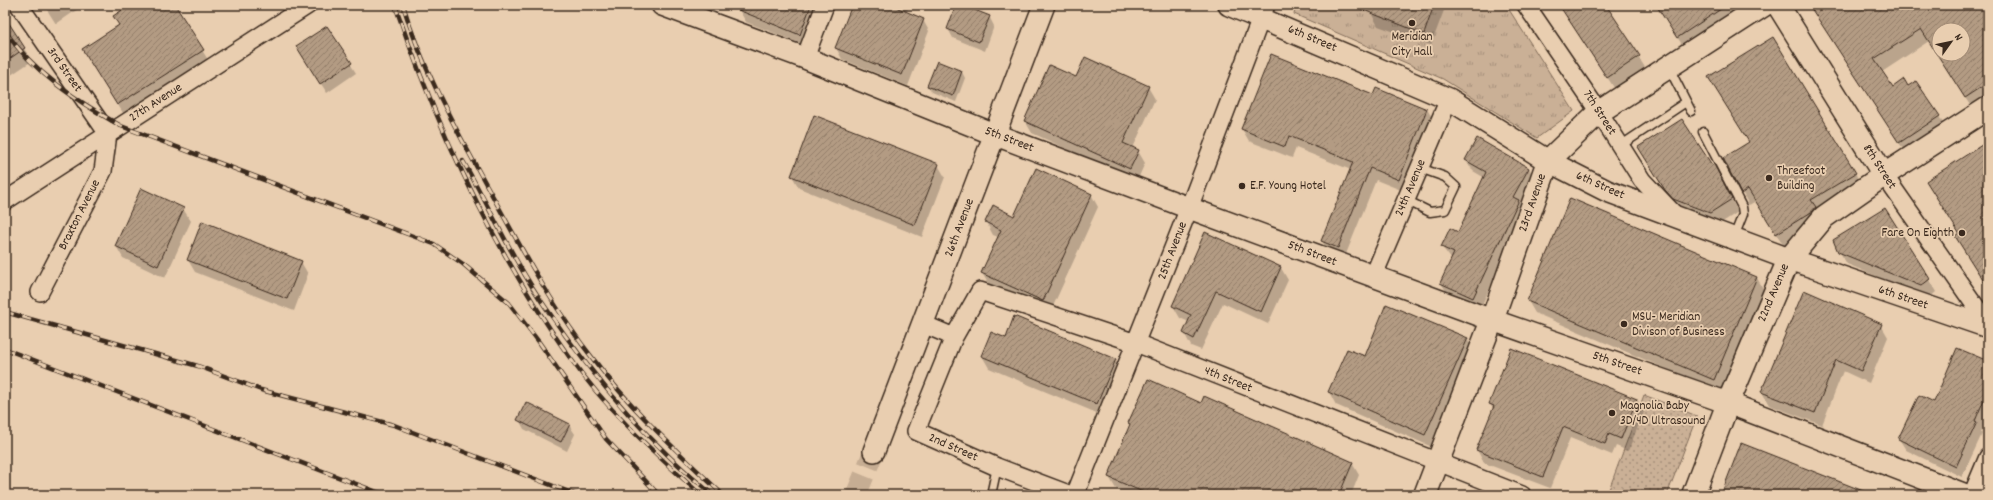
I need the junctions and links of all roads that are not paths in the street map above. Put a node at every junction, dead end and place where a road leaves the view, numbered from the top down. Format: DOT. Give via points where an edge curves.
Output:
graph roads {
  1 [pos="19,5"];
  2 [pos="308,5"];
  3 [pos="662,5"];
  4 [pos="825,5"];
  5 [pos="1044,5"];
  6 [pos="1229,5"];
  7 [pos="1526,5"];
  8 [pos="1764,5"];
  9 [pos="1778,5"];
  10 [pos="1263,11"];
  11 [pos="805,58"];
  12 [pos="1668,67"];
  13 [pos="1449,99"];
  14 [pos="1686,102"];
  15 [pos="1988,108"];
  16 [pos="1691,111"];
  17 [pos="1599,112"];
  18 [pos="1703,132"];
  19 [pos="108,134"];
  20 [pos="996,135"];
  21 [pos="1620,146"];
  22 [pos="1548,161"];
  23 [pos="1420,168"];
  24 [pos="1884,175"];
  25 [pos="1406,200"];
  26 [pos="5,202"];
  27 [pos="1189,208"];
  28 [pos="1676,216"];
  29 [pos="1734,238"];
  30 [pos="1789,259"];
  31 [pos="1373,277"];
  32 [pos="40,292"];
  33 [pos="1492,320"];
  34 [pos="924,324"];
  35 [pos="1988,324"];
  36 [pos="1988,327"];
  37 [pos="954,337"];
  38 [pos="1136,343"];
  39 [pos="1728,403"];
  40 [pos="874,451"];
  41 [pos="1988,457"];
  42 [pos="1437,463"];
  43 [pos="997,467"];
  44 [pos="991,495"];
  45 [pos="1071,495"];
  46 [pos="1075,495"];
  47 [pos="1425,495"];
  48 [pos="1522,495"];
  49 [pos="1693,495"];
  50 [pos="1966,495"];
  51 [pos="1972,495"];
  1 -- 19 [label="street, 3rd Street"];
  2 -- 19 [label="street, 27th Avenue"];
  3 -- 11 [label="street, 5th Street"];
  4 -- 11 [label="street"];
  5 -- 20 [label="street, 26th Avenue"];
  6 -- 10 [label="street, 6th Street"];
  7 -- 17 [label="street, 7th Street"];
  8 -- 12 [label="main road, 23rd Avenue"];
  9 -- 24 [label="main road, 8th Street"];
  10 -- 13 [label="street, 6th Street"];
  10 -- 27 [label="street, 25th Avenue"];
  11 -- 20 [label="street, 5th Street"];
  12 -- 14 [label="lane"];
  12 -- 17 [label="main road, 23rd Avenue"];
  13 -- 22 [label="street, 6th Street"];
  13 -- 23 [label="street, 24th Avenue"];
  14 -- 16 [label="lane"];
  14 -- 21 [label="lane"];
  15 -- 24 [label="main road, 22nd Avenue"];
  17 -- 21 [label="street, 7th Street"];
  17 -- 22 [label="main road, 23rd Avenue"];
  18 -- 29 [label="lane" via="1742,206 1743,214"];
  19 -- 26 [label="street, 27th Avenue"];
  19 -- 32 [label="street, Braxton Avenue" via="103,171"];
  20 -- 27 [label="street, 5th Street"];
  20 -- 34 [label="street, 26th Avenue"];
  21 -- 28 [label="street, 7th Street" via="1642,180"];
  22 -- 28 [label="street, 6th Street" via="1607,191"];
  22 -- 33 [label="main road, 23rd Avenue"];
  23 -- 25 [label="street, 24th Avenue"];
  23 -- 25 [label="lane" via="1445,176 1456,187 1445,210 1430,212"];
  24 -- 30 [label="main road, 22nd Avenue" via="1824,217"];
  24 -- 35 [label="street, 8th Street"];
  25 -- 31 [label="street, 24th Avenue"];
  27 -- 31 [label="street, 5th Street"];
  27 -- 38 [label="street, 25th Avenue"];
  28 -- 29 [label="street, 6th Street"];
  29 -- 30 [label="street, 6th Street"];
  30 -- 36 [label="street, 6th Street"];
  30 -- 39 [label="main road, 22nd Avenue"];
  31 -- 33 [label="street, 5th Street"];
  33 -- 39 [label="street, 5th Street"];
  33 -- 42 [label="main road, 23rd Avenue"];
  34 -- 37 [label="street"];
  34 -- 40 [label="street, 26th Avenue"];
  37 -- 38 [label="street, 4th Street" via="980,291"];
  37 -- 43 [label="street, 2nd Street" via="916,431"];
  38 -- 42 [label="street, 4th Street"];
  38 -- 46 [label="street, 25th Avenue"];
  39 -- 49 [label="main road, 22nd Avenue"];
  39 -- 50 [label="street, 5th Street"];
  41 -- 51 [label="street"];
  42 -- 47 [label="main road, 23rd Avenue"];
  42 -- 48 [label="street, 4th Street"];
  43 -- 44 [label="lane"];
  43 -- 45 [label="street, 2nd Street"];
}
